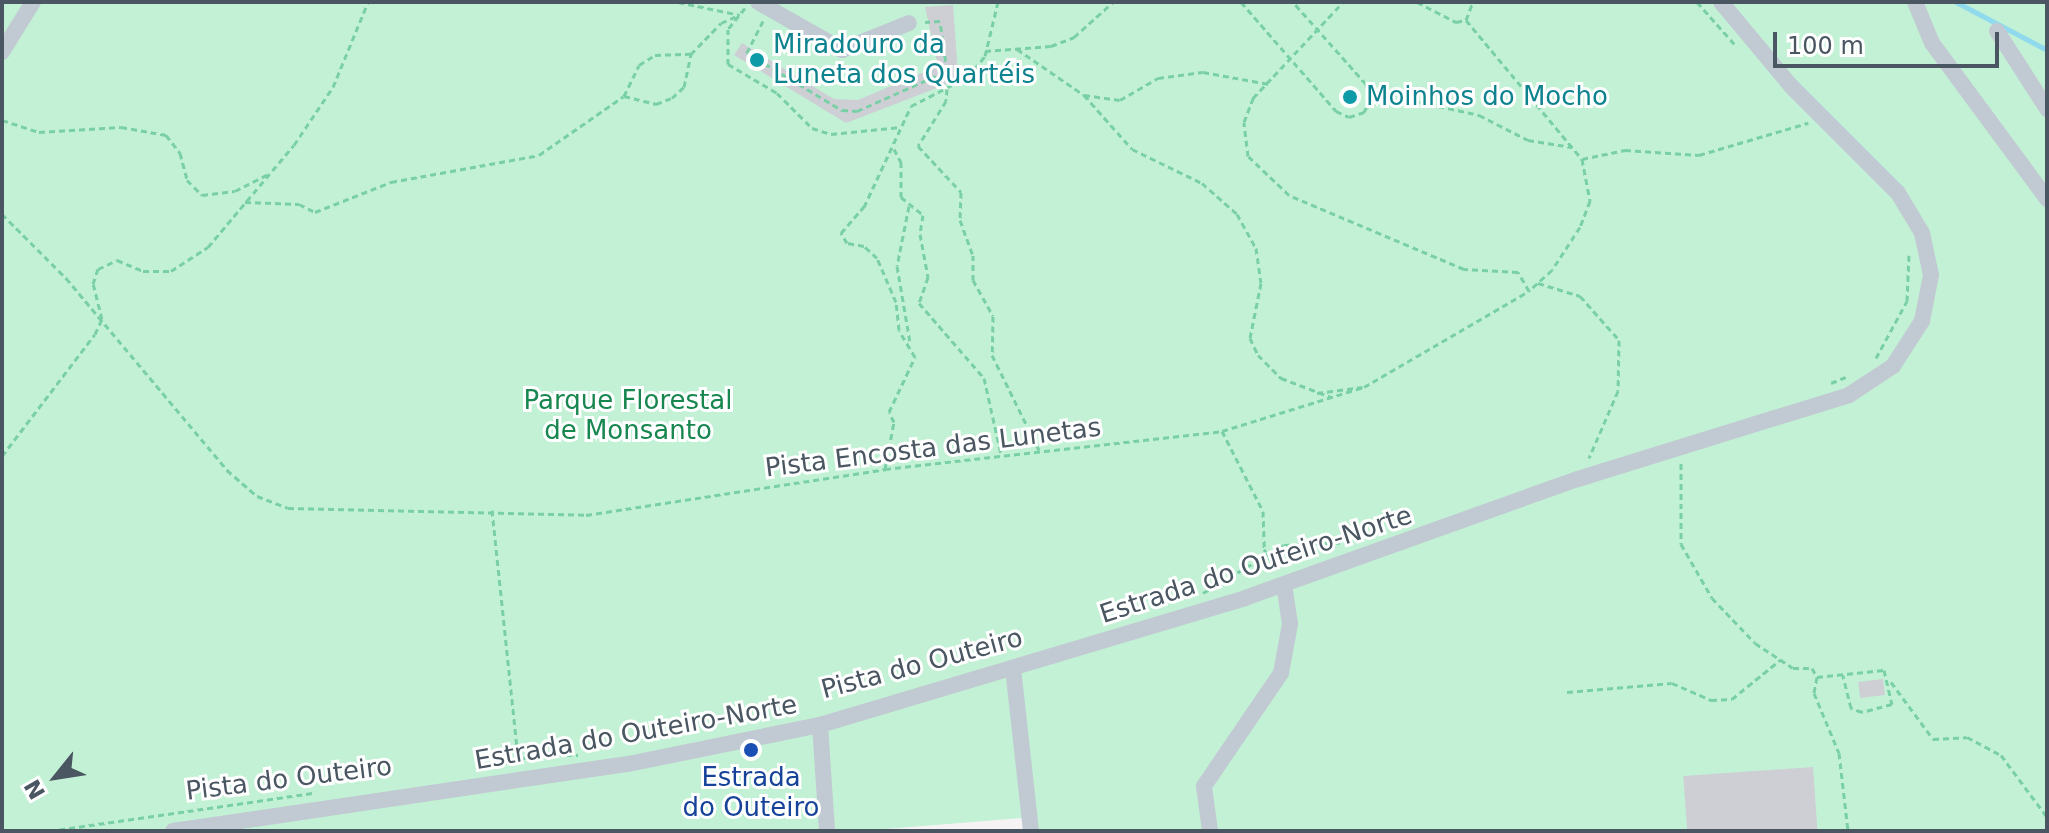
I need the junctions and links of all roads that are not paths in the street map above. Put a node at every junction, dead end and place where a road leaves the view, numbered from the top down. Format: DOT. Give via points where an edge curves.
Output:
graph roads {
  1 [pos="33,2"];
  2 [pos="1721,2"];
  3 [pos="1915,2"];
  4 [pos="765,5"];
  5 [pos="909,23"];
  6 [pos="1997,31"];
  7 [pos="2,52"];
  8 [pos="2047,109"];
  9 [pos="2047,199"];
  10 [pos="1284,584"];
  11 [pos="1013,668"];
  12 [pos="820,725"];
  13 [pos="252,824"];
  14 [pos="173,831"];
  15 [pos="827,831"];
  16 [pos="1031,831"];
  17 [pos="1210,831"];
  1 -- 7 [label="street"];
  2 -- 10 [label="street, Estrada do Outeiro-Norte" via="1791,86 1908,205 1928,252 1930,293 1911,342 1876,381"];
  3 -- 9 [label="street" via="1932,43"];
  4 -- 5 [label="street" via="842,50"];
  6 -- 8 [label="street"];
  10 -- 11 [label="street, Estrada do Outeiro-Norte"];
  10 -- 17 [label="street" via="1290,624 1281,673 1204,786"];
  11 -- 12 [label="street, Estrada do Outeiro-Norte"];
  11 -- 16 [label="street"];
  12 -- 13 [label="street, Estrada do Outeiro-Norte" via="628,764"];
  12 -- 15 [label="street"];
  13 -- 14 [label="street, Estrada do Outeiro-Norte"];
}
